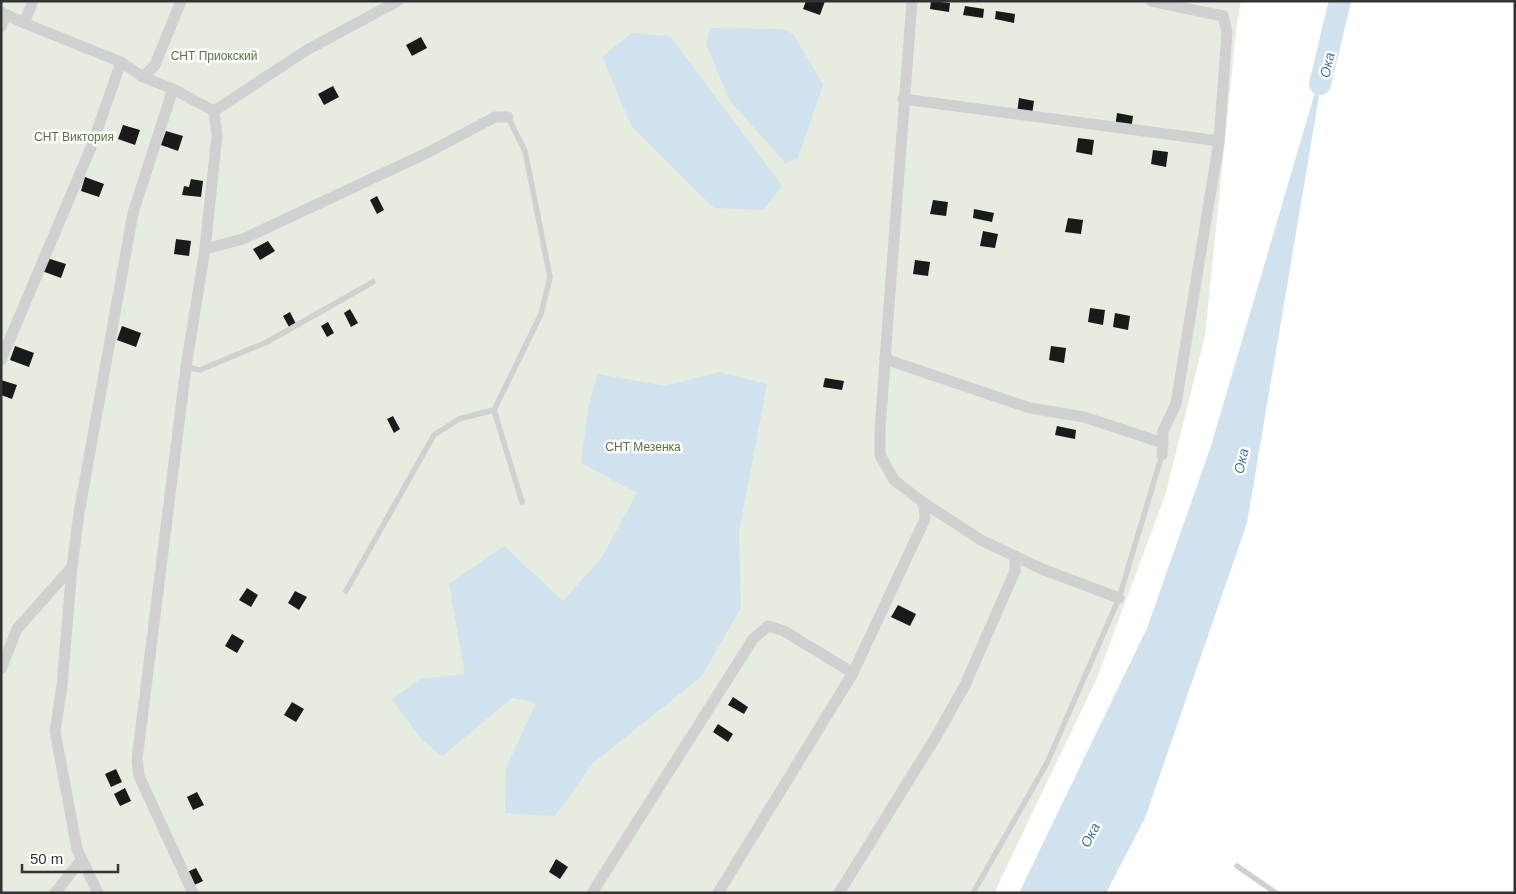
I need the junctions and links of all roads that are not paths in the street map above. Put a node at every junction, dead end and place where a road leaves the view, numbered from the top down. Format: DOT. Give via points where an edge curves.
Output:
graph roads {
  1 [pos="33,1"];
  2 [pos="181,1"];
  3 [pos="398,1"];
  4 [pos="912,1"];
  5 [pos="1150,1"];
  6 [pos="4,14"];
  7 [pos="24,23"];
  8 [pos="1,27"];
  9 [pos="121,62"];
  10 [pos="143,77"];
  11 [pos="173,89"];
  12 [pos="904,99"];
  13 [pos="214,110"];
  14 [pos="508,117"];
  15 [pos="1219,141"];
  16 [pos="205,249"];
  17 [pos="373,282"];
  18 [pos="885,359"];
  19 [pos="1,360"];
  20 [pos="186,367"];
  21 [pos="494,410"];
  22 [pos="1162,449"];
  23 [pos="522,502"];
  24 [pos="924,503"];
  25 [pos="1015,556"];
  26 [pos="72,567"];
  27 [pos="346,591"];
  28 [pos="1119,598"];
  29 [pos="1,669"];
  30 [pos="854,673"];
  31 [pos="82,859"];
  32 [pos="1237,866"];
  33 [pos="54,893"];
  34 [pos="98,893"];
  35 [pos="193,893"];
  36 [pos="592,893"];
  37 [pos="718,893"];
  38 [pos="839,893"];
  39 [pos="973,893"];
  40 [pos="1276,893"];
  1 -- 7 [label="street"];
  2 -- 10 [label="street" via="155,64"];
  3 -- 13 [label="street" via="307,50"];
  4 -- 12 [label="street"];
  5 -- 15 [label="street" via="1223,16 1227,32"];
  6 -- 7 [label="street"];
  6 -- 8 [label="street"];
  7 -- 9 [label="street"];
  9 -- 10 [label="street"];
  9 -- 19 [label="street" via="92,145"];
  10 -- 11 [label="street"];
  11 -- 13 [label="street"];
  11 -- 26 [label="street" via="133,213"];
  12 -- 15 [label="street"];
  12 -- 18 [label="street"];
  13 -- 16 [label="street" via="217,135"];
  14 -- 16 [label="street" via="494,117 429,152 243,239"];
  14 -- 21 [label="lane" via="525,151 550,277 541,314"];
  15 -- 22 [label="street" via="1176,404 1163,431"];
  16 -- 20 [label="street"];
  17 -- 20 [label="lane" via="267,342 200,370"];
  18 -- 22 [label="street" via="1030,408 1084,417"];
  18 -- 24 [label="street" via="880,455 894,480"];
  20 -- 35 [label="street" via="137,759 139,776"];
  21 -- 23 [label="lane"];
  21 -- 27 [label="lane" via="458,419 434,435"];
  22 -- 28 [label="lane"];
  24 -- 25 [label="street" via="981,540"];
  24 -- 30 [label="street" via="924,519"];
  25 -- 28 [label="street"];
  25 -- 38 [label="street" via="1015,571 965,685"];
  26 -- 29 [label="street" via="17,629"];
  26 -- 31 [label="street" via="55,731 77,849"];
  28 -- 39 [label="lane" via="1047,763"];
  30 -- 36 [label="street" via="784,631 768,626 753,639"];
  30 -- 37 [label="street"];
  31 -- 33 [label="street"];
  31 -- 34 [label="street"];
  32 -- 40 [label="lane"];
}
